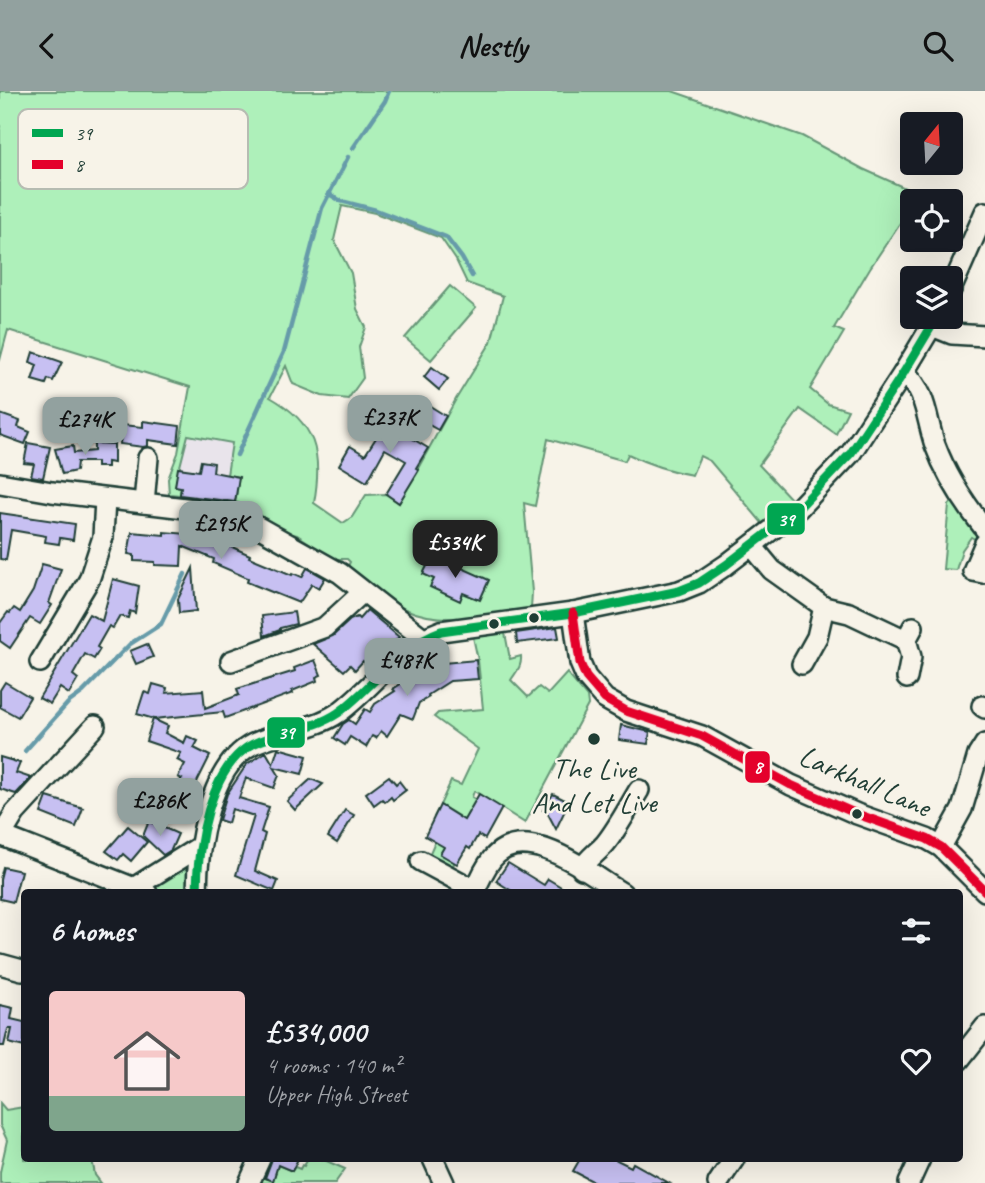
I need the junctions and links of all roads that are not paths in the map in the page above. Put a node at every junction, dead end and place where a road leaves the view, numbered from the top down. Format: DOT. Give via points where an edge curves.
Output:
graph roads {
  1 [pos="985,212"];
  2 [pos="961,266"];
  3 [pos="929,329"];
  4 [pos="945,329"];
  5 [pos="985,335"];
  6 [pos="904,372"];
  7 [pos="148,458"];
  8 [pos="0,483"];
  9 [pos="105,499"];
  10 [pos="144,503"];
  11 [pos="985,529"];
  12 [pos="985,543"];
  13 [pos="752,546"];
  14 [pos="983,573"];
  15 [pos="363,592"];
  16 [pos="824,607"];
  17 [pos="573,613"];
  18 [pos="423,638"];
  19 [pos="231,661"];
  20 [pos="40,662"];
  21 [pos="802,664"];
  22 [pos="907,678"];
  23 [pos="95,726"];
  24 [pos="985,744"];
  25 [pos="639,790"];
  26 [pos="0,836"];
  27 [pos="199,847"];
  28 [pos="941,847"];
  29 [pos="421,861"];
  30 [pos="582,869"];
  31 [pos="138,889"];
  32 [pos="142,889"];
  33 [pos="197,889"];
  34 [pos="470,889"];
  35 [pos="475,889"];
  36 [pos="615,889"];
  37 [pos="985,891"];
  38 [pos="0,964"];
  39 [pos="21,970"];
  40 [pos="985,1027"];
  41 [pos="963,1055"];
  42 [pos="259,1162"];
  43 [pos="434,1162"];
  44 [pos="732,1162"];
  45 [pos="919,1162"];
  46 [pos="249,1183"];
  47 [pos="444,1183"];
  48 [pos="718,1183"];
  49 [pos="909,1183"];
  1 -- 2 [label="street"];
  3 -- 6 [label="street"];
  4 -- 5 [label="street" via="952,334"];
  6 -- 11 [label="street" via="921,392 948,473"];
  6 -- 13 [label="street" via="851,453 794,512"];
  7 -- 10 [label="street"];
  8 -- 9 [label="street"];
  9 -- 10 [label="street"];
  9 -- 20 [label="street" via="103,537 89,580"];
  10 -- 15 [label="street" via="235,514 340,573"];
  12 -- 14 [label="street" via="973,571"];
  13 -- 16 [label="street" via="772,569"];
  13 -- 17 [label="street" via="699,583 679,591"];
  15 -- 18 [label="street"];
  15 -- 19 [label="street" via="325,627"];
  16 -- 21 [label="street" via="817,637"];
  16 -- 22 [label="street" via="910,634"];
  17 -- 18 [label="street" via="441,631"];
  17 -- 28 [label="street, Larkhall Lane" via="580,663 605,699 626,711 702,736 791,785"];
  18 -- 27 [label="street" via="337,714 242,751 213,798"];
  23 -- 26 [label="street" via="15,813"];
  24 -- 28 [label="street" via="959,816"];
  25 -- 30 [label="street" via="614,832"];
  26 -- 31 [label="street"];
  27 -- 32 [label="street"];
  27 -- 33 [label="street"];
  28 -- 37 [label="street, Larkhall Lane"];
  29 -- 34 [label="street"];
  30 -- 35 [label="street" via="550,850 519,844 494,857"];
  30 -- 36 [label="street"];
  38 -- 39 [label="street"];
  40 -- 41 [label="street"];
  42 -- 46 [label="street"];
  43 -- 47 [label="street"];
  44 -- 48 [label="street"];
  45 -- 49 [label="street"];
}
